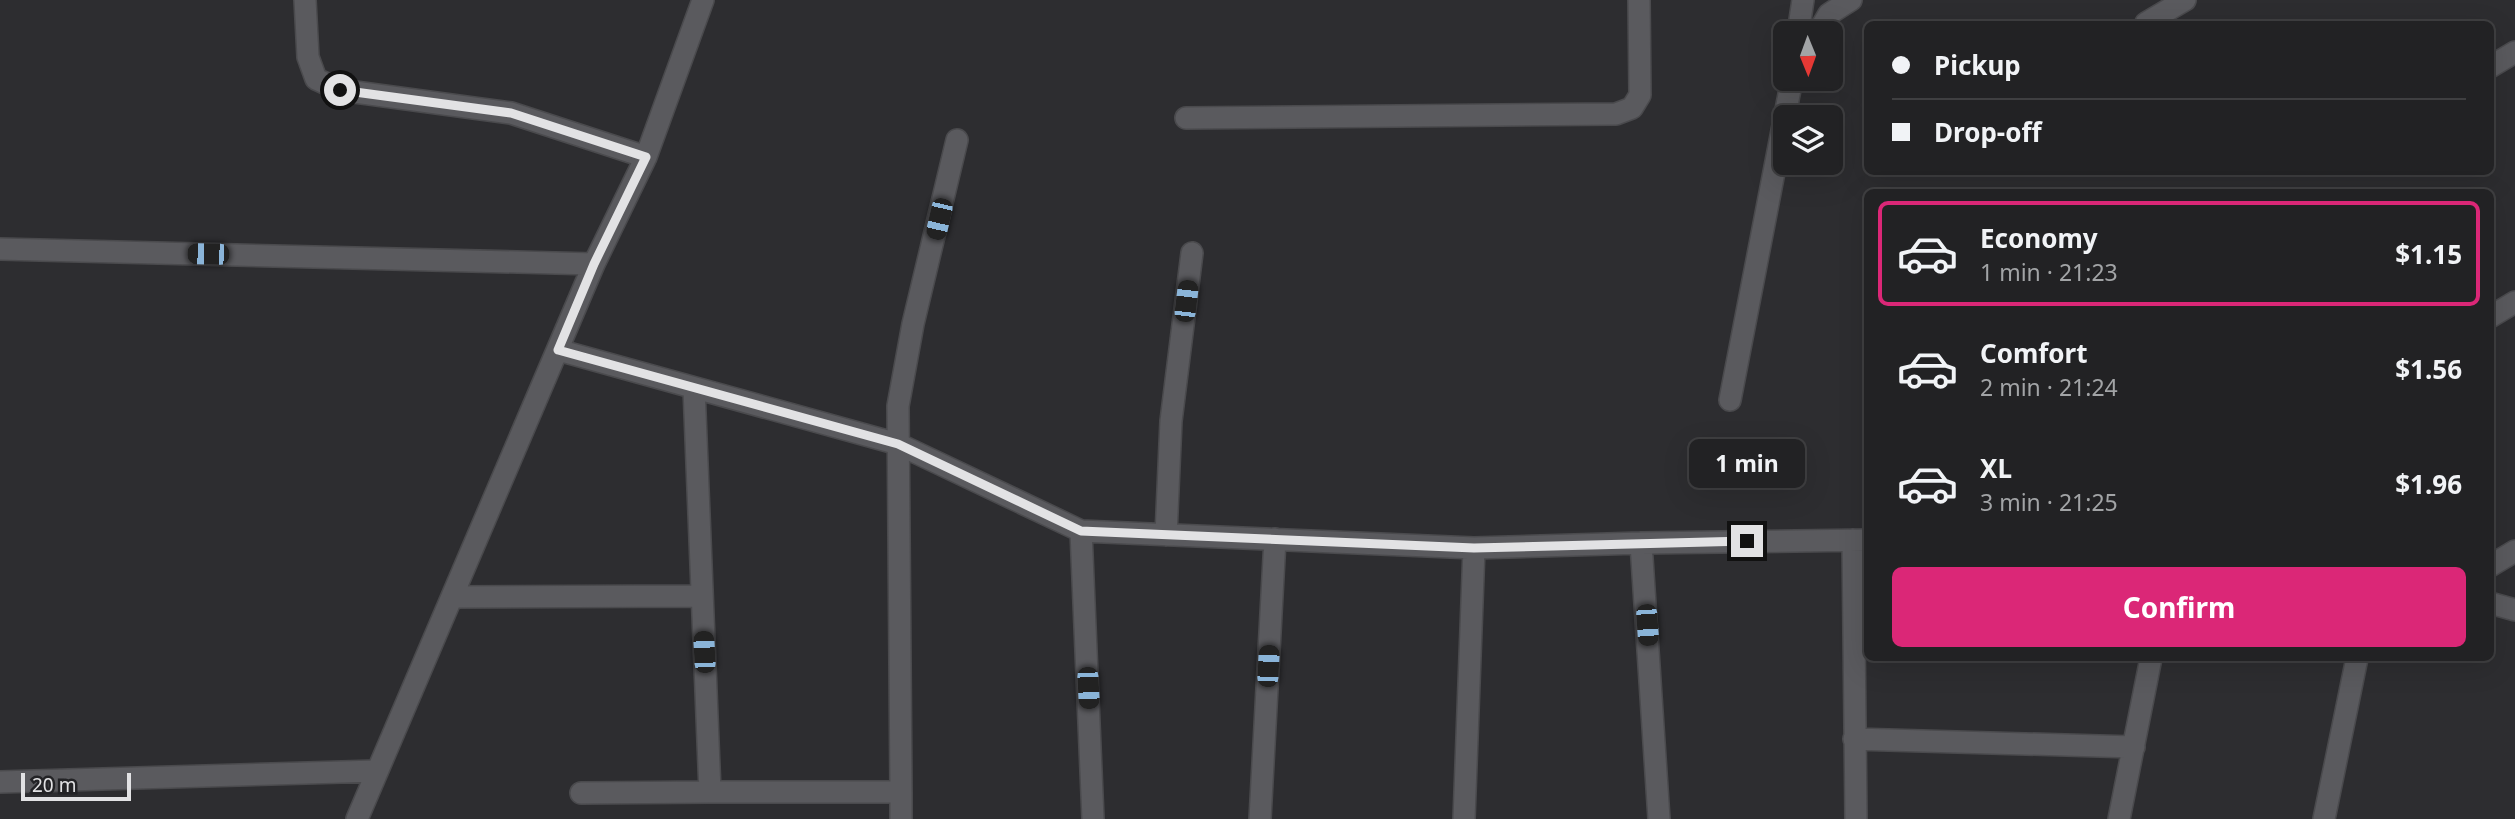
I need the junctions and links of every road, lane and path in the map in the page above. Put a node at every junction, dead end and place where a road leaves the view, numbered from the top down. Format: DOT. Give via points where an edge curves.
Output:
graph roads {
  1 [pos="305,0"];
  2 [pos="703,0"];
  3 [pos="1639,0"];
  4 [pos="1803,0"];
  5 [pos="1851,0"];
  6 [pos="2185,0"];
  7 [pos="1800,21"];
  8 [pos="1825,21"];
  9 [pos="2149,21"];
  10 [pos="2515,51"];
  11 [pos="2494,64"];
  12 [pos="1790,91"];
  13 [pos="1186,118"];
  14 [pos="957,140"];
  15 [pos="646,157"];
  16 [pos="0,249"];
  17 [pos="1192,253"];
  18 [pos="594,264"];
  19 [pos="2515,302"];
  20 [pos="2494,315"];
  21 [pos="558,350"];
  22 [pos="694,388"];
  23 [pos="1730,400"];
  24 [pos="898,444"];
  25 [pos="1081,531"];
  26 [pos="1166,534"];
  27 [pos="1275,539"];
  28 [pos="1860,540"];
  29 [pos="1642,543"];
  30 [pos="1474,548"];
  31 [pos="2515,551"];
  32 [pos="2494,564"];
  33 [pos="702,596"];
  34 [pos="453,597"];
  35 [pos="2494,605"];
  36 [pos="2515,610"];
  37 [pos="2150,661"];
  38 [pos="2356,661"];
  39 [pos="1854,739"];
  40 [pos="2134,747"];
  41 [pos="377,771"];
  42 [pos="0,782"];
  43 [pos="710,792"];
  44 [pos="901,792"];
  45 [pos="581,793"];
  46 [pos="357,819"];
  47 [pos="901,819"];
  48 [pos="1093,819"];
  49 [pos="1260,819"];
  50 [pos="1464,819"];
  51 [pos="1658,819"];
  52 [pos="1856,819"];
  53 [pos="2119,819"];
  54 [pos="2324,819"];
  1 -- 15 [label="street" via="307,57 316,79 340,90 511,113"];
  2 -- 15 [label="street"];
  3 -- 13 [label="street" via="1640,95 1632,108 1616,114"];
  4 -- 7 [label="street"];
  5 -- 8 [label="street"];
  6 -- 9 [label="street"];
  10 -- 11 [label="street"];
  12 -- 23 [label="street"];
  14 -- 24 [label="street" via="913,324 898,405"];
  15 -- 18 [label="street"];
  16 -- 18 [label="street"];
  17 -- 26 [label="street" via="1171,421"];
  18 -- 21 [label="street"];
  19 -- 20 [label="street"];
  21 -- 22 [label="street"];
  21 -- 34 [label="street"];
  22 -- 24 [label="street"];
  22 -- 33 [label="street"];
  24 -- 25 [label="street"];
  24 -- 44 [label="street"];
  25 -- 26 [label="street"];
  25 -- 48 [label="street"];
  26 -- 27 [label="street"];
  27 -- 30 [label="street"];
  27 -- 49 [label="street"];
  28 -- 29 [label="street"];
  28 -- 39 [label="street"];
  29 -- 30 [label="street"];
  29 -- 51 [label="street"];
  30 -- 50 [label="street"];
  31 -- 32 [label="street"];
  33 -- 34 [label="street"];
  33 -- 43 [label="street"];
  34 -- 41 [label="street"];
  35 -- 36 [label="street"];
  37 -- 40 [label="street"];
  38 -- 54 [label="street"];
  39 -- 40 [label="street"];
  39 -- 52 [label="street"];
  40 -- 53 [label="street"];
  41 -- 42 [label="street"];
  41 -- 46 [label="street"];
  43 -- 44 [label="street"];
  43 -- 45 [label="street"];
  44 -- 47 [label="street"];
}
